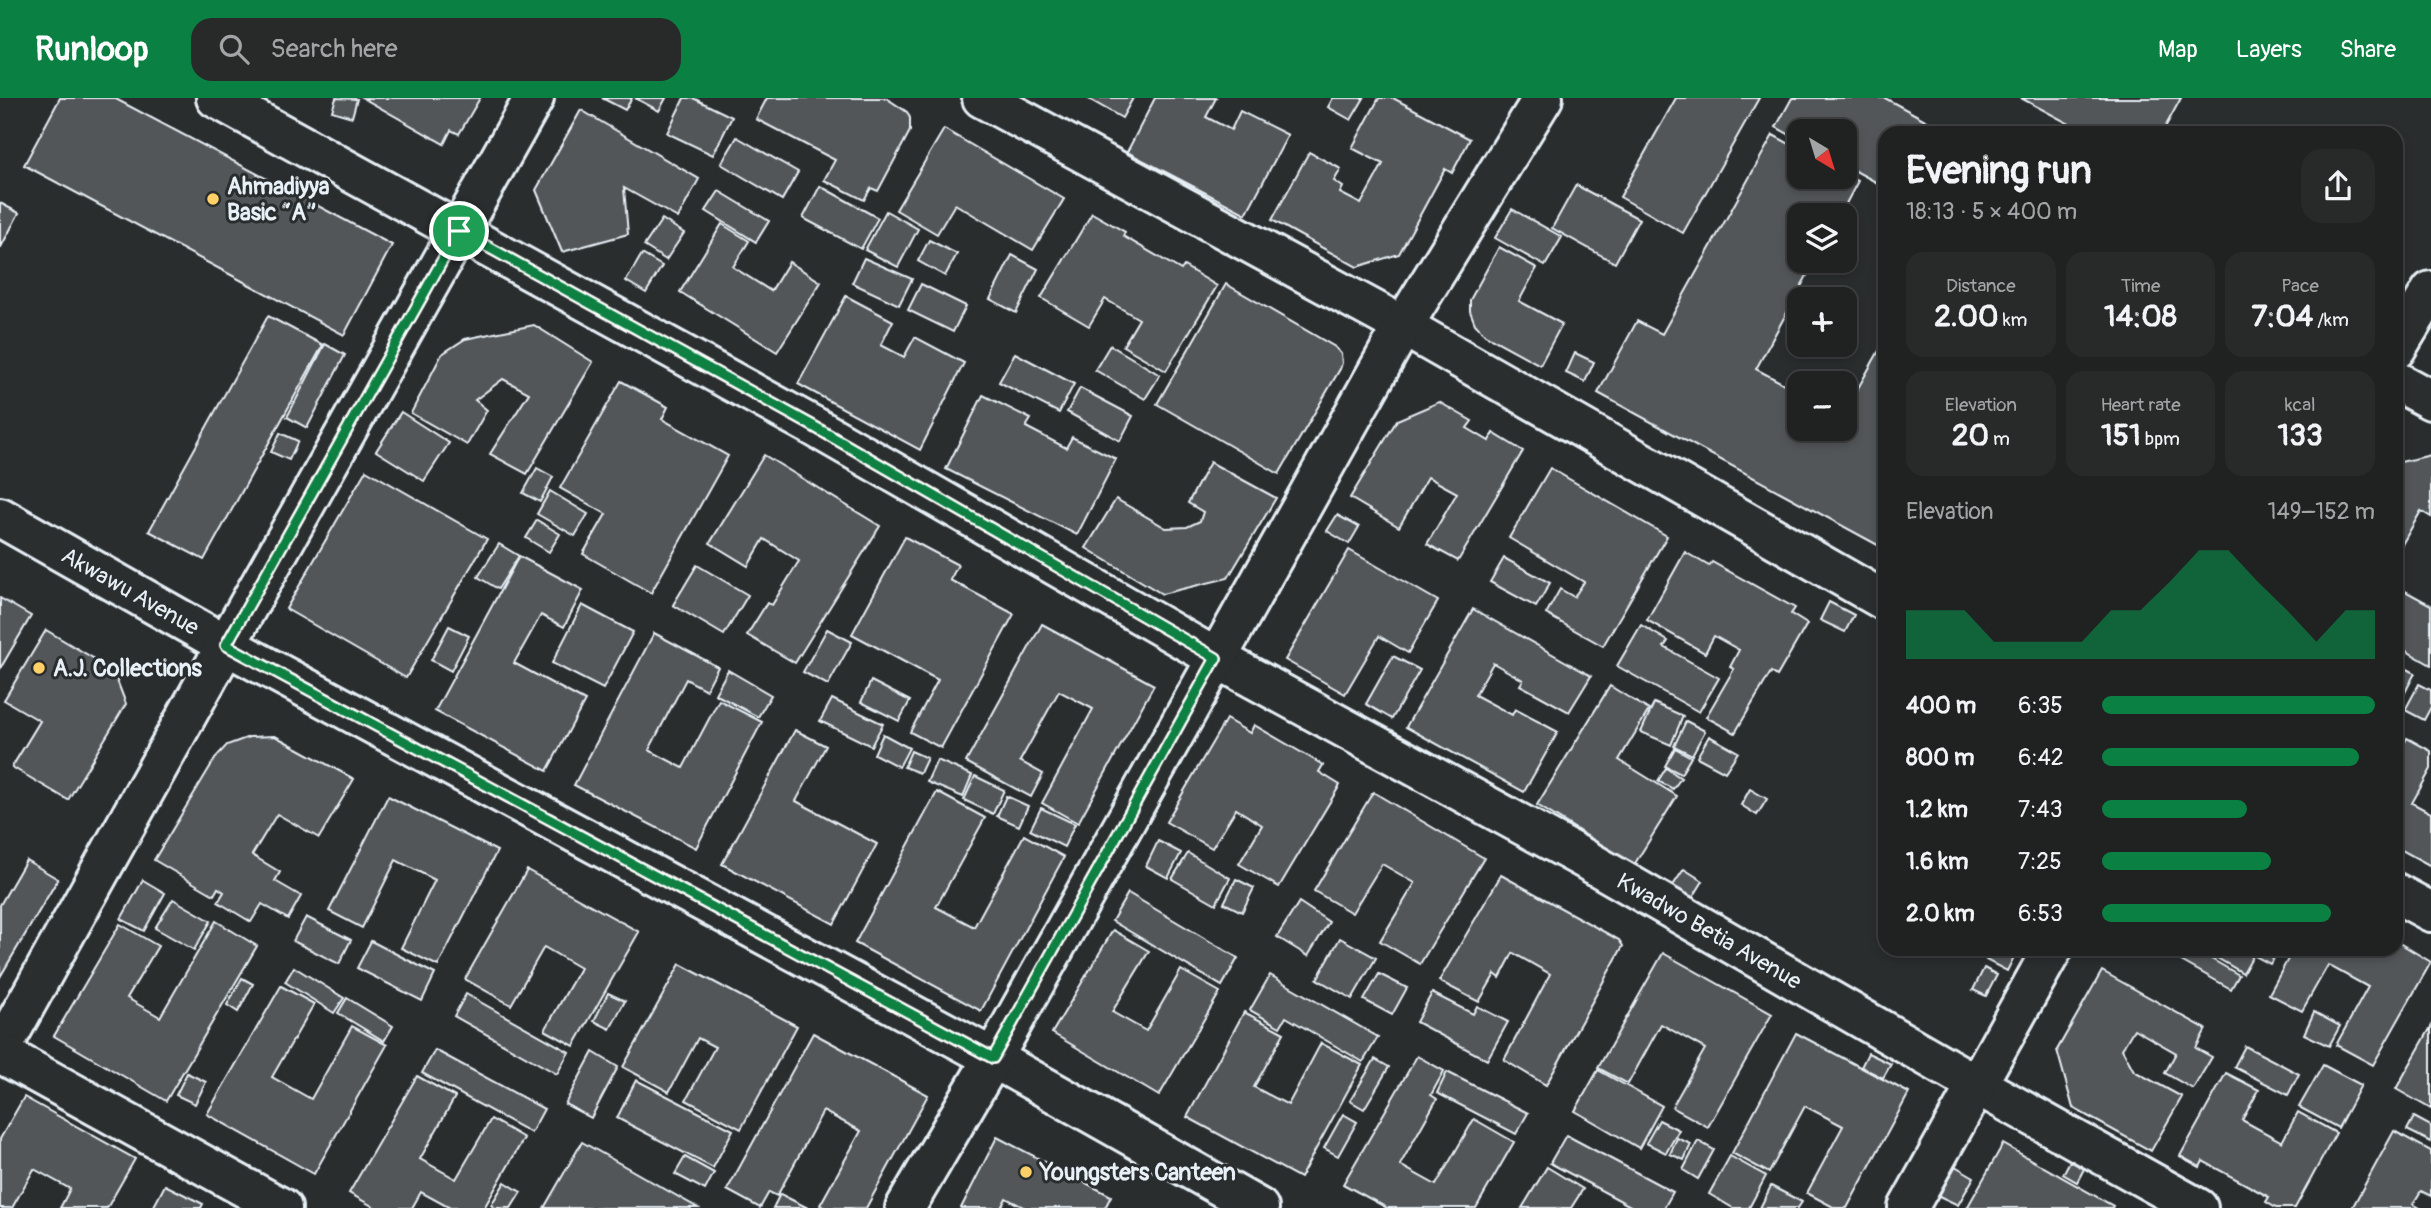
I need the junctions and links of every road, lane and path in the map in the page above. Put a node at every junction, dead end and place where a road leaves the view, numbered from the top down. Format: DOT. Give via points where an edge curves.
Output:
graph roads {
  1 [pos="216,98"];
  2 [pos="534,98"];
  3 [pos="982,98"];
  4 [pos="1544,98"];
  5 [pos="459,231"];
  6 [pos="2431,291"];
  7 [pos="1403,326"];
  8 [pos="2403,337"];
  9 [pos="2403,385"];
  10 [pos="2431,400"];
  11 [pos="0,517"];
  12 [pos="1878,597"];
  13 [pos="226,645"];
  14 [pos="1216,658"];
  15 [pos="2403,897"];
  16 [pos="2431,912"];
  17 [pos="2049,956"];
  18 [pos="0,1052"];
  19 [pos="993,1058"];
  20 [pos="1977,1085"];
  21 [pos="282,1208"];
  22 [pos="905,1208"];
  23 [pos="1259,1208"];
  24 [pos="1908,1208"];
  25 [pos="2198,1208"];
  1 -- 5 [label="street, Kwadwo Betia Avenue"];
  2 -- 5 [label="street"];
  3 -- 7 [label="street"];
  4 -- 7 [label="street"];
  5 -- 13 [label="street"];
  5 -- 14 [label="street, Kwadwo Betia Avenue" via="813,426"];
  6 -- 8 [label="street"];
  7 -- 12 [label="street"];
  7 -- 14 [label="street"];
  9 -- 10 [label="street"];
  11 -- 13 [label="street, Akwawu Avenue"];
  13 -- 18 [label="street"];
  13 -- 19 [label="street, Akwawu Avenue"];
  14 -- 19 [label="street"];
  14 -- 20 [label="street, Kwadwo Betia Avenue" via="1583,858"];
  15 -- 16 [label="street"];
  17 -- 20 [label="street"];
  18 -- 21 [label="street"];
  19 -- 22 [label="street"];
  19 -- 23 [label="street, Akwawu Avenue"];
  20 -- 24 [label="street"];
  20 -- 25 [label="street, Kwadwo Betia Avenue"];
}
